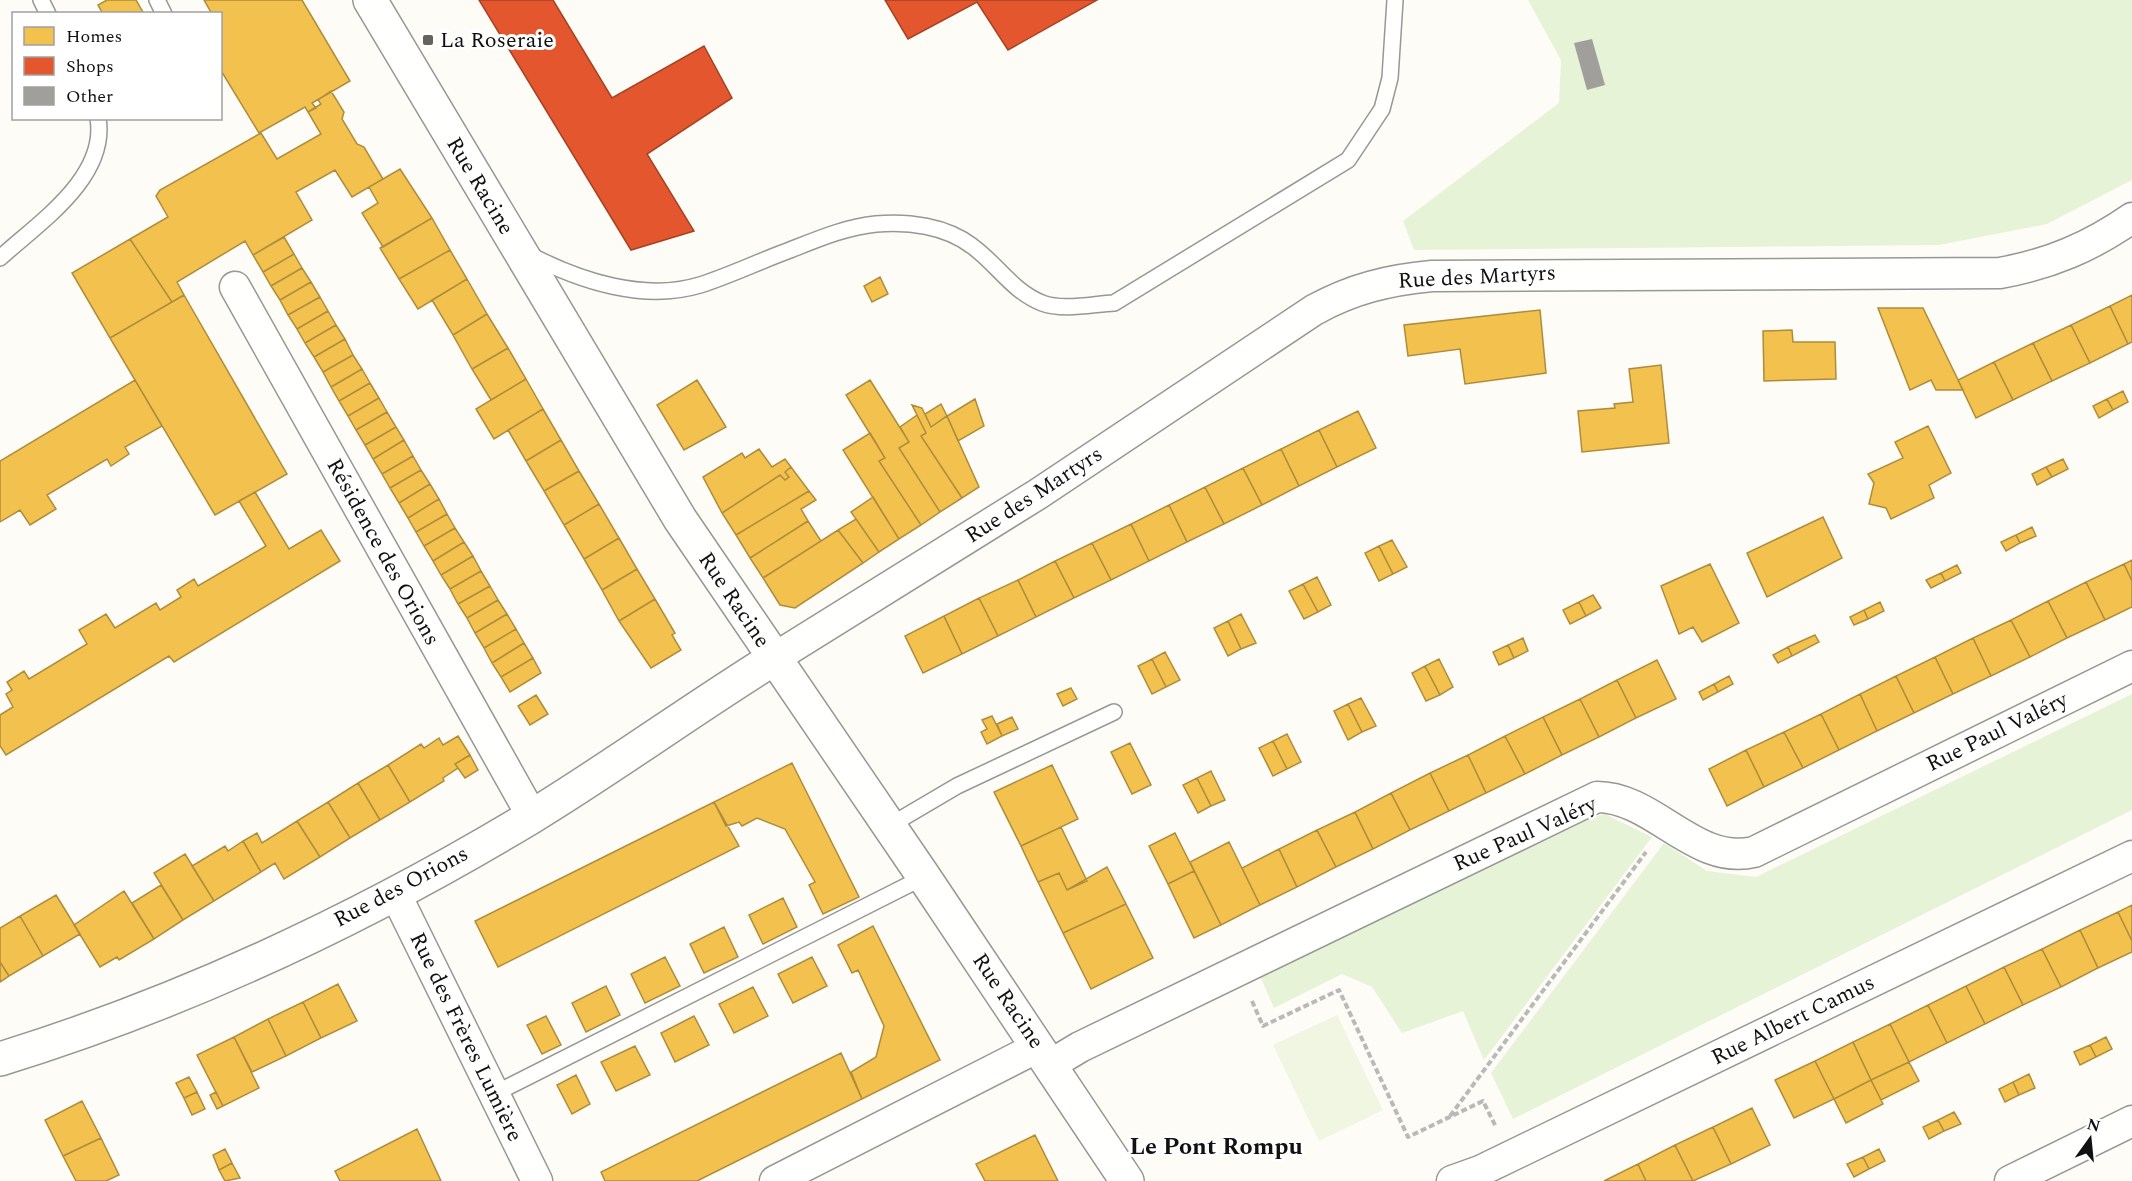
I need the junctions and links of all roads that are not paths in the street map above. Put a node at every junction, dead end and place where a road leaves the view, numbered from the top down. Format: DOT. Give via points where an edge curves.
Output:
graph roads {
  1 [pos="370,0"];
  2 [pos="1395,0"];
  3 [pos="98,120"];
  4 [pos="2132,218"];
  5 [pos="516,248"];
  6 [pos="0,258"];
  7 [pos="235,287"];
  8 [pos="773,658"];
  9 [pos="2132,666"];
  10 [pos="1114,712"];
  11 [pos="532,816"];
  12 [pos="889,826"];
  13 [pos="2132,856"];
  14 [pos="924,877"];
  15 [pos="396,893"];
  16 [pos="1044,1056"];
  17 [pos="0,1059"];
  18 [pos="494,1094"];
  19 [pos="2131,1125"];
  20 [pos="1483,1176"];
  21 [pos="537,1181"];
  22 [pos="775,1181"];
  23 [pos="1127,1181"];
  24 [pos="1452,1181"];
  25 [pos="2010,1181"];
  1 -- 5 [label="street, Rue Racine"];
  2 -- 5 [label="lane" via="1390,78 1382,109 1348,160 1114,303 1043,303 1008,282 972,246 951,233 923,225 877,224 839,231 699,285 648,292 566,274"];
  3 -- 6 [label="lane" via="96,148 88,171 75,189"];
  4 -- 8 [label="street, Rue des Martyrs" via="2081,250 2000,273 1443,275 1393,280 1356,290 1314,310 1038,494"];
  5 -- 8 [label="street, Rue Racine" via="680,519"];
  7 -- 11 [label="street, Résidence des Orions"];
  8 -- 11 [label="street, Rue des Orions"];
  8 -- 12 [label="street, Rue Racine"];
  9 -- 16 [label="street, Rue Paul Valéry" via="1740,856 1713,850 1616,799 1597,797 1237,971"];
  10 -- 12 [label="lane" via="957,786"];
  11 -- 15 [label="street, Rue des Orions"];
  12 -- 14 [label="street, Rue Racine"];
  13 -- 20 [label="street, Rue Albert Camus" via="1510,1156"];
  14 -- 16 [label="street, Rue Racine"];
  14 -- 18 [label="lane"];
  15 -- 17 [label="street, Rue des Orions" via="182,992"];
  15 -- 18 [label="street, Rue des Frères Lumière"];
  16 -- 22 [label="street, Rue Paul Valéry"];
  16 -- 23 [label="street, Rue Racine"];
  18 -- 21 [label="street, Rue des Frères Lumière"];
  19 -- 25 [label="street"];
  20 -- 24 [label="street, Rue Albert Camus"];
}
